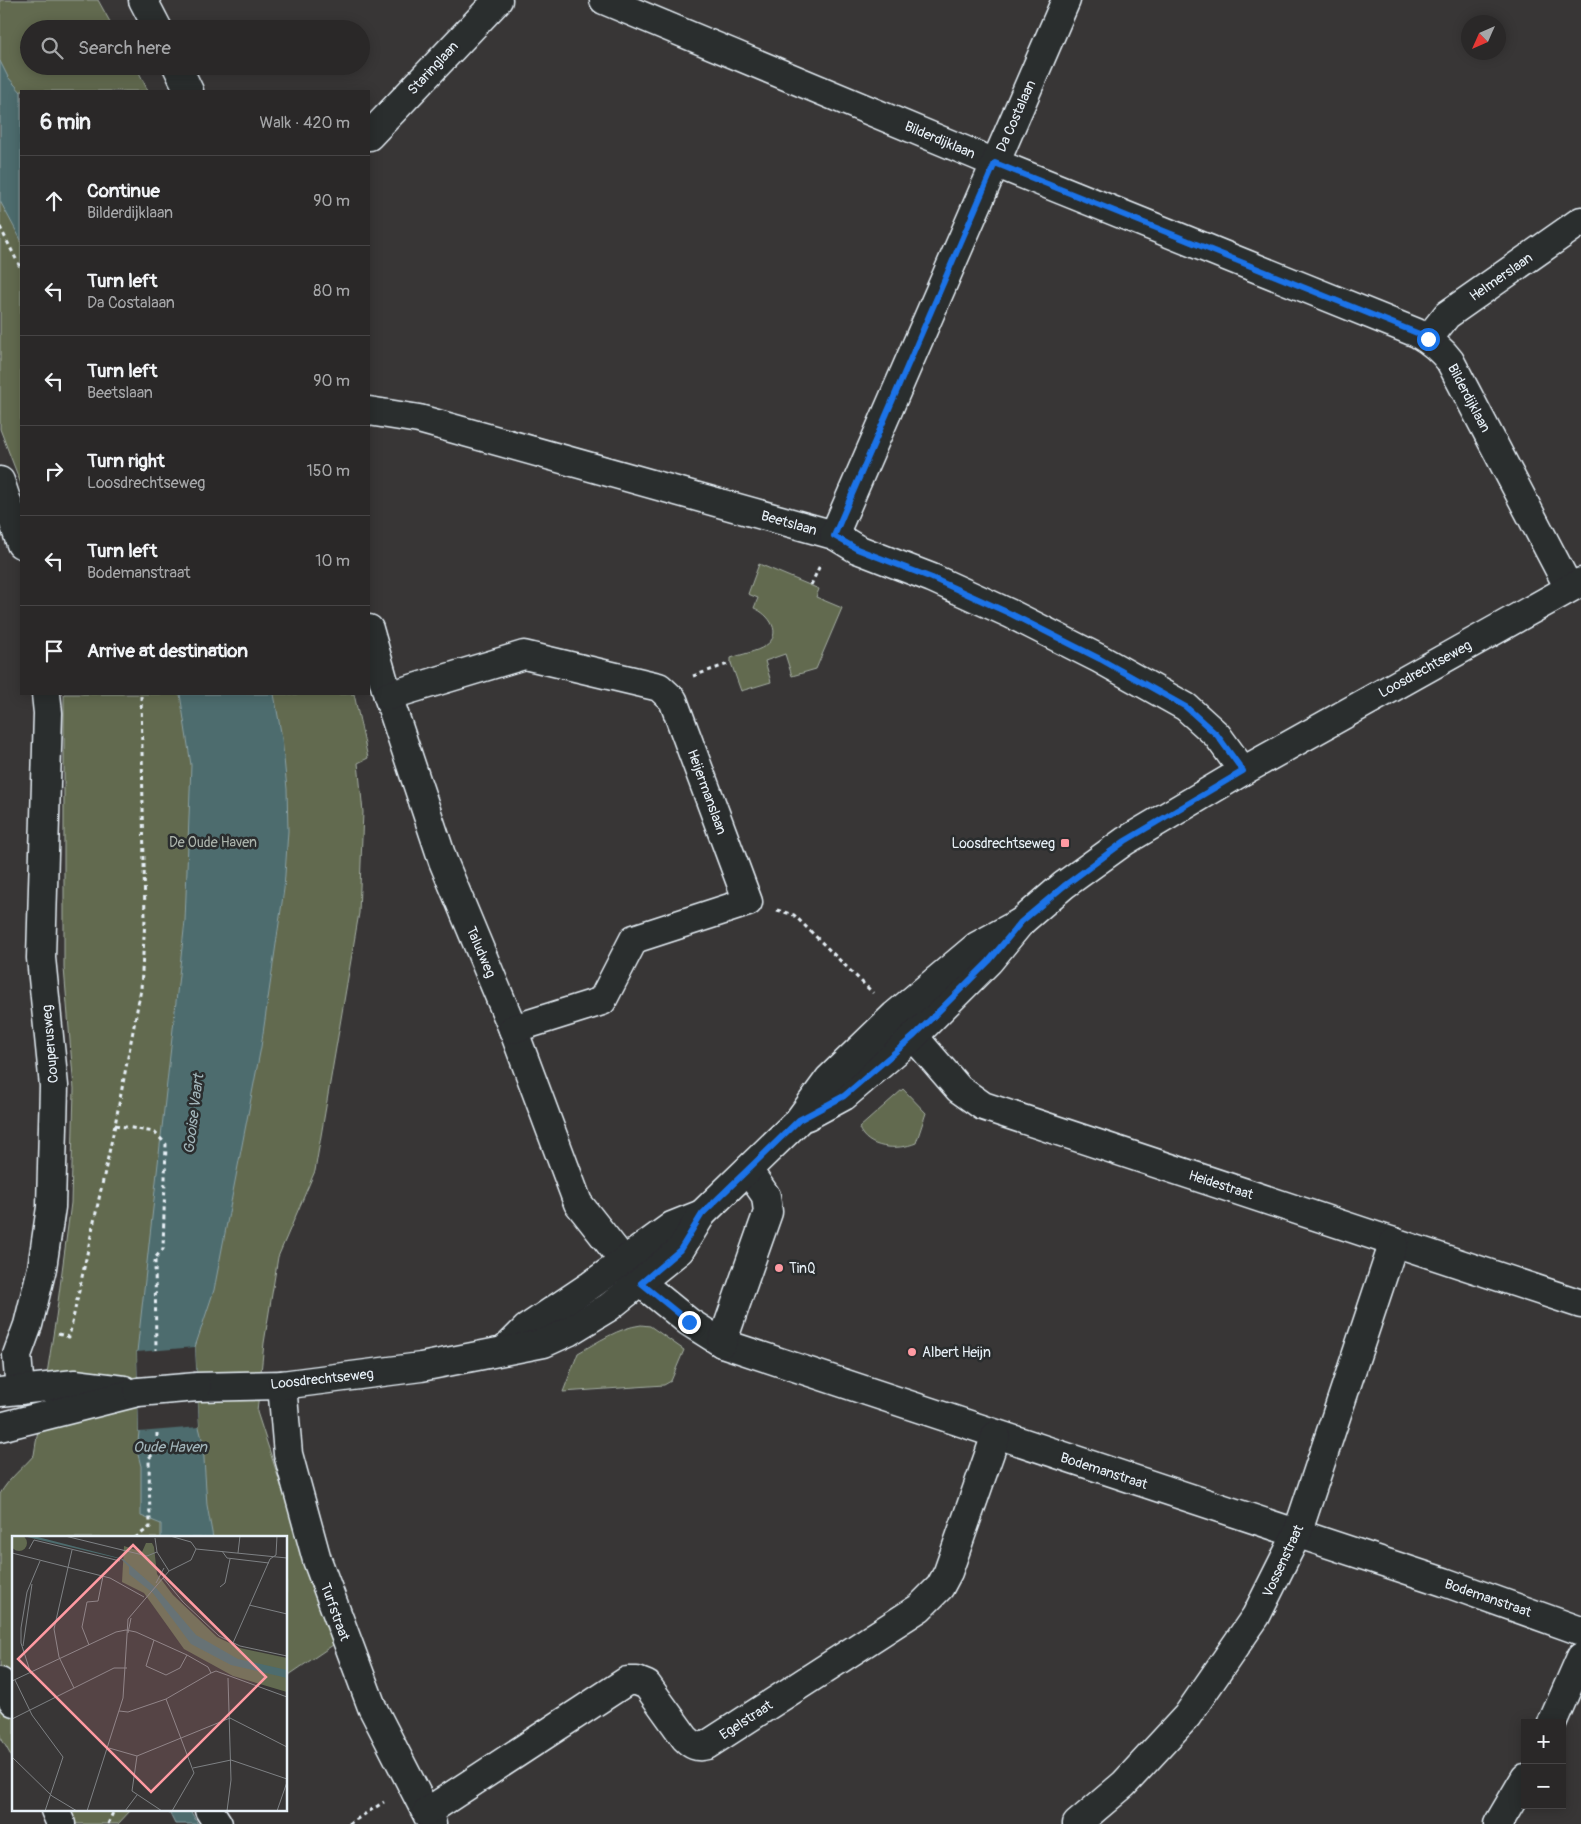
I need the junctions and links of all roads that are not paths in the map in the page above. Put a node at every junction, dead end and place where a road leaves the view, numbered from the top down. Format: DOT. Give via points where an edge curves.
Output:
graph roads {
  1 [pos="143,0"];
  2 [pos="498,0"];
  3 [pos="604,0"];
  4 [pos="1066,0"];
  5 [pos="153,20"];
  6 [pos="181,75"];
  7 [pos="189,90"];
  8 [pos="370,135"];
  9 [pos="995,163"];
  10 [pos="1581,220"];
  11 [pos="1428,339"];
  12 [pos="370,411"];
  13 [pos="0,481"];
  14 [pos="834,536"];
  15 [pos="20,541"];
  16 [pos="1575,585"];
  17 [pos="370,633"];
  18 [pos="46,695"];
  19 [pos="388,696"];
  20 [pos="1243,771"];
  21 [pos="1021,922"];
  22 [pos="895,1015"];
  23 [pos="513,1029"];
  24 [pos="914,1036"];
  25 [pos="799,1120"];
  26 [pos="748,1170"];
  27 [pos="702,1214"];
  28 [pos="1394,1242"];
  29 [pos="623,1261"];
  30 [pos="641,1283"];
  31 [pos="1581,1304"];
  32 [pos="722,1343"];
  33 [pos="505,1350"];
  34 [pos="282,1385"];
  35 [pos="10,1391"];
  36 [pos="138,1392"];
  37 [pos="0,1427"];
  38 [pos="996,1435"];
  39 [pos="1297,1534"];
  40 [pos="1581,1631"];
  41 [pos="1581,1657"];
  42 [pos="0,1682"];
  43 [pos="12,1699"];
  44 [pos="1554,1719"];
  45 [pos="1521,1785"];
  46 [pos="57,1812"];
  47 [pos="209,1812"];
  48 [pos="429,1818"];
  49 [pos="61,1824"];
  50 [pos="218,1824"];
  51 [pos="1077,1824"];
  52 [pos="1498,1824"];
  1 -- 5 [label="street"];
  2 -- 8 [label="street, Staringlaan"];
  3 -- 9 [label="street, Bilderdijklaan"];
  4 -- 9 [label="street, Da Costalaan"];
  6 -- 7 [label="street"];
  9 -- 11 [label="street, Bilderdijklaan"];
  9 -- 14 [label="street, Da Costalaan"];
  10 -- 11 [label="street, Helmerslaan" via="1447,315"];
  11 -- 16 [label="street, Bilderdijklaan" via="1450,361"];
  12 -- 14 [label="street, Beetslaan" via="447,427"];
  13 -- 15 [label="street"];
  14 -- 20 [label="street, Beetslaan" via="857,549 1011,614 1186,707 1217,735"];
  16 -- 20 [label="street, Loosdrechtseweg"];
  17 -- 19 [label="street, Taludweg"];
  18 -- 35 [label="street, Couperusweg" via="41,958 54,1086 51,1207 42,1268"];
  19 -- 23 [label="street, Taludweg" via="444,861"];
  19 -- 23 [label="street, Heijermanslaan" via="524,654 659,687 673,700 748,902 634,939 602,1001"];
  20 -- 21 [label="street, Loosdrechtseweg" via="1125,841"];
  21 -- 22 [label="street, Loosdrechtseweg" via="977,946"];
  21 -- 24 [label="street, Loosdrechtseweg" via="989,961"];
  22 -- 24 [label="street, Heidestraat"];
  22 -- 25 [label="street, Loosdrechtseweg" via="829,1079"];
  23 -- 29 [label="street, Taludweg" via="578,1203"];
  24 -- 25 [label="street, Loosdrechtseweg" via="844,1096"];
  24 -- 28 [label="street, Heidestraat" via="958,1089 983,1106"];
  25 -- 26 [label="street, Loosdrechtseweg"];
  26 -- 27 [label="street, Loosdrechtseweg"];
  26 -- 32 [label="street" via="766,1196 768,1212"];
  27 -- 29 [label="street, Loosdrechtseweg" via="672,1226"];
  27 -- 30 [label="street, Loosdrechtseweg" via="680,1250"];
  28 -- 31 [label="street, Heidestraat"];
  28 -- 39 [label="street, Vossenstraat"];
  29 -- 30 [label="street, Taludweg"];
  29 -- 33 [label="street, Loosdrechtseweg" via="527,1328"];
  30 -- 32 [label="street, Bodemanstraat" via="689,1322"];
  30 -- 33 [label="street, Loosdrechtseweg" via="568,1332 544,1343"];
  32 -- 38 [label="street, Bodemanstraat"];
  33 -- 34 [label="street, Loosdrechtseweg" via="421,1368"];
  34 -- 36 [label="street, Loosdrechtseweg, bridge"];
  34 -- 48 [label="street, Turfstraat" via="288,1454 317,1560 372,1707"];
  35 -- 36 [label="street, Loosdrechtseweg" via="74,1384"];
  36 -- 37 [label="street, Loosdrechtseweg"];
  38 -- 39 [label="street, Bodemanstraat"];
  38 -- 48 [label="street, Egelstraat" via="948,1572 930,1599 903,1618 714,1741 699,1747 685,1738 647,1684 627,1681"];
  39 -- 40 [label="street, Bodemanstraat"];
  39 -- 51 [label="street, Vossenstraat" via="1256,1616 1187,1716 1124,1784"];
  41 -- 44 [label="street"];
  42 -- 43 [label="street"];
  45 -- 52 [label="street"];
  46 -- 49 [label="street"];
  47 -- 50 [label="street"];
}
